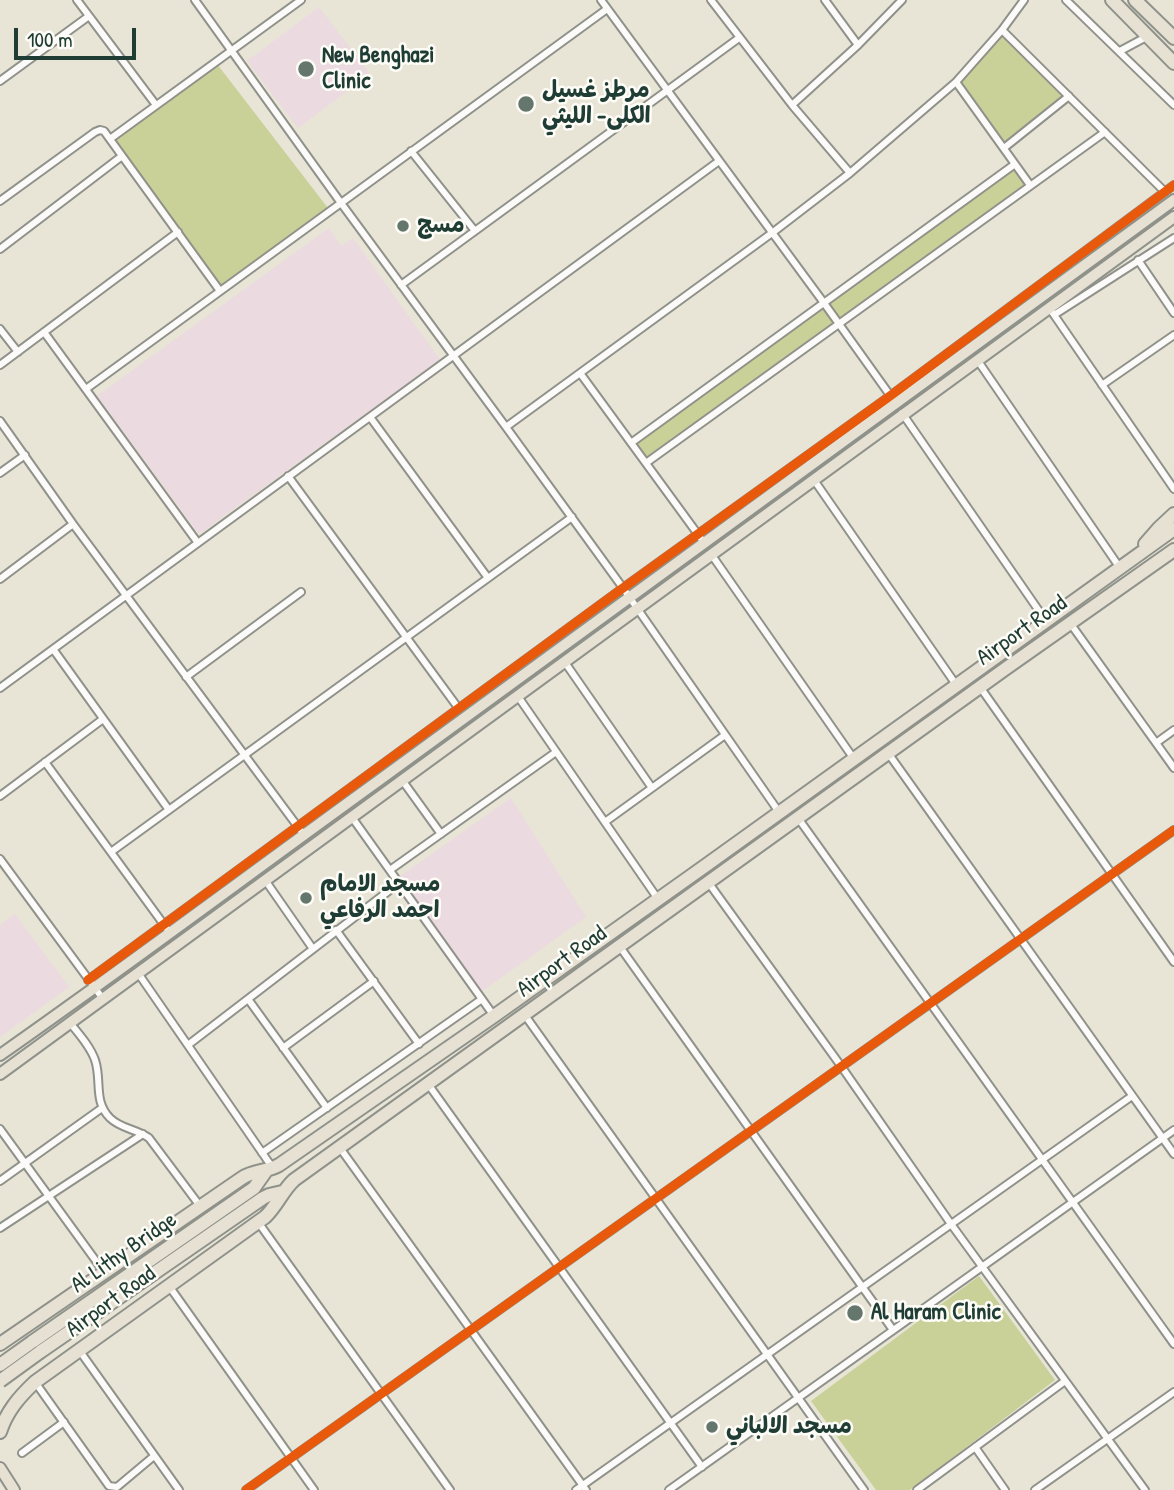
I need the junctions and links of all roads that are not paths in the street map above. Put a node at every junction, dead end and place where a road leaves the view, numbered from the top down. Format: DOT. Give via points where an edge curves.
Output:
graph roads {
  1 [pos="76,0"];
  2 [pos="195,0"];
  3 [pos="301,0"];
  4 [pos="601,0"];
  5 [pos="712,0"];
  6 [pos="825,0"];
  7 [pos="902,0"];
  8 [pos="1024,0"];
  9 [pos="1066,0"];
  10 [pos="1112,0"];
  11 [pos="1135,0"];
  12 [pos="607,9"];
  13 [pos="89,16"];
  14 [pos="1002,30"];
  15 [pos="1148,36"];
  16 [pos="739,38"];
  17 [pos="1174,38"];
  18 [pos="858,45"];
  19 [pos="232,51"];
  20 [pos="1120,51"];
  21 [pos="1174,63"];
  22 [pos="0,81"];
  23 [pos="956,82"];
  24 [pos="667,90"];
  25 [pos="1069,96"];
  26 [pos="792,104"];
  27 [pos="1174,105"];
  28 [pos="156,106"];
  29 [pos="1105,132"];
  30 [pos="110,139"];
  31 [pos="1004,148"];
  32 [pos="411,151"];
  33 [pos="122,156"];
  34 [pos="719,161"];
  35 [pos="1015,164"];
  36 [pos="850,173"];
  37 [pos="1030,185"];
  38 [pos="1174,185"];
  39 [pos="1165,192"];
  40 [pos="1174,200"];
  41 [pos="0,201"];
  42 [pos="341,203"];
  43 [pos="1174,217"];
  44 [pos="475,231"];
  45 [pos="178,232"];
  46 [pos="772,233"];
  47 [pos="1174,238"];
  48 [pos="0,249"];
  49 [pos="1138,260"];
  50 [pos="401,285"];
  51 [pos="220,291"];
  52 [pos="824,303"];
  53 [pos="1052,312"];
  54 [pos="1174,313"];
  55 [pos="839,324"];
  56 [pos="0,330"];
  57 [pos="44,332"];
  58 [pos="1174,335"];
  59 [pos="18,352"];
  60 [pos="454,355"];
  61 [pos="978,361"];
  62 [pos="0,365"];
  63 [pos="580,373"];
  64 [pos="1102,385"];
  65 [pos="86,389"];
  66 [pos="893,400"];
  67 [pos="904,415"];
  68 [pos="370,417"];
  69 [pos="0,421"];
  70 [pos="506,427"];
  71 [pos="631,443"];
  72 [pos="24,455"];
  73 [pos="646,463"];
  74 [pos="0,473"];
  75 [pos="288,476"];
  76 [pos="814,480"];
  77 [pos="1174,489"];
  78 [pos="1174,514"];
  79 [pos="572,517"];
  80 [pos="74,524"];
  81 [pos="1174,529"];
  82 [pos="698,534"];
  83 [pos="198,542"];
  84 [pos="705,544"];
  85 [pos="1174,550"];
  86 [pos="712,554"];
  87 [pos="1174,557"];
  88 [pos="1132,559"];
  89 [pos="1157,563"];
  90 [pos="1119,568"];
  91 [pos="488,578"];
  92 [pos="0,579"];
  93 [pos="623,589"];
  94 [pos="301,593"];
  95 [pos="126,595"];
  96 [pos="634,603"];
  97 [pos="1046,621"];
  98 [pos="1070,623"];
  99 [pos="406,637"];
  100 [pos="53,649"];
  101 [pos="564,661"];
  102 [pos="186,677"];
  103 [pos="957,686"];
  104 [pos="980,687"];
  105 [pos="0,688"];
  106 [pos="517,695"];
  107 [pos="462,713"];
  108 [pos="103,719"];
  109 [pos="1174,730"];
  110 [pos="725,735"];
  111 [pos="1156,743"];
  112 [pos="556,752"];
  113 [pos="888,753"];
  114 [pos="244,755"];
  115 [pos="854,759"];
  116 [pos="45,762"];
  117 [pos="1174,768"];
  118 [pos="402,779"];
  119 [pos="652,788"];
  120 [pos="0,796"];
  121 [pos="169,810"];
  122 [pos="779,812"];
  123 [pos="351,816"];
  124 [pos="798,818"];
  125 [pos="605,822"];
  126 [pos="300,830"];
  127 [pos="1174,830"];
  128 [pos="440,834"];
  129 [pos="111,852"];
  130 [pos="0,859"];
  131 [pos="390,870"];
  132 [pos="1112,874"];
  133 [pos="265,880"];
  134 [pos="708,882"];
  135 [pos="398,883"];
  136 [pos="658,899"];
  137 [pos="167,928"];
  138 [pos="336,930"];
  139 [pos="1021,939"];
  140 [pos="619,946"];
  141 [pos="313,948"];
  142 [pos="1174,962"];
  143 [pos="138,973"];
  144 [pos="374,981"];
  145 [pos="92,984"];
  146 [pos="103,999"];
  147 [pos="247,999"];
  148 [pos="482,999"];
  149 [pos="931,1002"];
  150 [pos="524,1014"];
  151 [pos="494,1016"];
  152 [pos="71,1023"];
  153 [pos="419,1044"];
  154 [pos="188,1045"];
  155 [pos="283,1048"];
  156 [pos="0,1055"];
  157 [pos="841,1066"];
  158 [pos="0,1074"];
  159 [pos="428,1083"];
  160 [pos="1132,1096"];
  161 [pos="102,1108"];
  162 [pos="327,1108"];
  163 [pos="0,1129"];
  164 [pos="1174,1130"];
  165 [pos="751,1131"];
  166 [pos="143,1134"];
  167 [pos="1162,1138"];
  168 [pos="339,1147"];
  169 [pos="262,1153"];
  170 [pos="1174,1154"];
  171 [pos="1043,1160"];
  172 [pos="25,1163"];
  173 [pos="269,1170"];
  174 [pos="0,1181"];
  175 [pos="282,1192"];
  176 [pos="49,1196"];
  177 [pos="656,1199"];
  178 [pos="1073,1202"];
  179 [pos="201,1206"];
  180 [pos="258,1222"];
  181 [pos="951,1224"];
  182 [pos="0,1228"];
  183 [pos="982,1266"];
  184 [pos="559,1267"];
  185 [pos="104,1273"];
  186 [pos="169,1286"];
  187 [pos="862,1287"];
  188 [pos="471,1330"];
  189 [pos="893,1330"];
  190 [pos="4,1341"];
  191 [pos="1174,1344"];
  192 [pos="79,1350"];
  193 [pos="767,1355"];
  194 [pos="0,1365"];
  195 [pos="0,1381"];
  196 [pos="1065,1381"];
  197 [pos="35,1382"];
  198 [pos="1174,1392"];
  199 [pos="381,1394"];
  200 [pos="798,1398"];
  201 [pos="64,1422"];
  202 [pos="671,1423"];
  203 [pos="0,1432"];
  204 [pos="1108,1439"];
  205 [pos="975,1447"];
  206 [pos="22,1453"];
  207 [pos="154,1456"];
  208 [pos="291,1458"];
  209 [pos="702,1467"];
  210 [pos="0,1468"];
  211 [pos="581,1488"];
  212 [pos="14,1490"];
  213 [pos="179,1490"];
  214 [pos="246,1490"];
  215 [pos="314,1490"];
  216 [pos="450,1490"];
  217 [pos="669,1490"];
  218 [pos="864,1490"];
  219 [pos="917,1490"];
  220 [pos="1005,1490"];
  221 [pos="1035,1490"];
  222 [pos="1145,1490"];
  1 -- 13 [label="street"];
  2 -- 19 [label="street"];
  3 -- 19 [label="street"];
  4 -- 12 [label="street"];
  5 -- 16 [label="street"];
  6 -- 18 [label="street"];
  7 -- 18 [label="street"];
  8 -- 14 [label="street"];
  9 -- 20 [label="street"];
  10 -- 15 [label="highway"];
  11 -- 17 [label="highway"];
  12 -- 24 [label="street"];
  12 -- 32 [label="street"];
  13 -- 22 [label="street"];
  13 -- 28 [label="street"];
  14 -- 23 [label="street"];
  14 -- 25 [label="street"];
  15 -- 20 [label="street"];
  15 -- 21 [label="highway"];
  16 -- 24 [label="street"];
  16 -- 26 [label="street"];
  18 -- 26 [label="street"];
  19 -- 28 [label="street"];
  19 -- 42 [label="street"];
  20 -- 27 [label="street"];
  23 -- 31 [label="street"];
  23 -- 36 [label="street"];
  24 -- 34 [label="street"];
  24 -- 44 [label="street"];
  25 -- 29 [label="street"];
  25 -- 31 [label="street"];
  26 -- 36 [label="street"];
  28 -- 30 [label="street"];
  29 -- 37 [label="street"];
  29 -- 39 [label="street"];
  30 -- 33 [label="street"];
  30 -- 41 [label="street" via="98,130"];
  31 -- 35 [label="street"];
  32 -- 42 [label="street"];
  32 -- 44 [label="street"];
  33 -- 45 [label="street"];
  33 -- 48 [label="street"];
  34 -- 46 [label="street"];
  34 -- 60 [label="street"];
  35 -- 37 [label="street"];
  35 -- 52 [label="street"];
  36 -- 46 [label="street"];
  37 -- 55 [label="street"];
  38 -- 39 [label="street"];
  39 -- 66 [label="street"];
  40 -- 66 [label="main road"];
  42 -- 50 [label="street"];
  42 -- 51 [label="street"];
  43 -- 53 [label="main road"];
  44 -- 50 [label="street"];
  45 -- 51 [label="street"];
  45 -- 57 [label="street"];
  46 -- 52 [label="street"];
  46 -- 63 [label="street"];
  47 -- 49 [label="street"];
  49 -- 53 [label="street"];
  49 -- 54 [label="street"];
  50 -- 60 [label="street"];
  51 -- 65 [label="street"];
  52 -- 55 [label="street"];
  52 -- 71 [label="street"];
  53 -- 61 [label="main road"];
  53 -- 64 [label="street"];
  55 -- 66 [label="street"];
  55 -- 73 [label="street"];
  56 -- 59 [label="street"];
  57 -- 59 [label="street"];
  57 -- 65 [label="street"];
  58 -- 64 [label="street"];
  59 -- 62 [label="street"];
  60 -- 68 [label="street"];
  60 -- 70 [label="street"];
  61 -- 67 [label="main road"];
  61 -- 90 [label="street"];
  63 -- 70 [label="street"];
  63 -- 71 [label="street"];
  64 -- 77 [label="street"];
  65 -- 83 [label="street"];
  66 -- 67 [label="street"];
  66 -- 82 [label="street"];
  66 -- 84 [label="main road"];
  67 -- 76 [label="main road"];
  67 -- 97 [label="street"];
  68 -- 75 [label="street"];
  68 -- 91 [label="street"];
  69 -- 72 [label="street"];
  70 -- 79 [label="street"];
  71 -- 73 [label="street"];
  72 -- 74 [label="street"];
  72 -- 80 [label="street"];
  73 -- 82 [label="street"];
  75 -- 83 [label="street"];
  75 -- 99 [label="street"];
  76 -- 86 [label="main road"];
  76 -- 103 [label="street"];
  78 -- 88 [label="highway"];
  79 -- 91 [label="street"];
  79 -- 93 [label="street"];
  80 -- 92 [label="street"];
  80 -- 95 [label="street"];
  81 -- 88 [label="highway, Airport Road"];
  82 -- 84 [label="street"];
  82 -- 93 [label="street"];
  83 -- 95 [label="street"];
  84 -- 96 [label="main road"];
  85 -- 89 [label="highway, Airport Road"];
  86 -- 96 [label="main road"];
  86 -- 115 [label="street"];
  87 -- 89 [label="highway"];
  88 -- 90 [label="highway, Airport Road"];
  89 -- 98 [label="highway, Airport Road"];
  90 -- 97 [label="highway, Airport Road"];
  91 -- 99 [label="street"];
  93 -- 96 [label="street"];
  93 -- 107 [label="street"];
  94 -- 102 [label="street"];
  95 -- 100 [label="street"];
  95 -- 102 [label="street"];
  96 -- 101 [label="main road"];
  96 -- 107 [label="main road"];
  96 -- 110 [label="street"];
  97 -- 103 [label="highway, Airport Road"];
  98 -- 104 [label="highway, Airport Road"];
  98 -- 111 [label="street"];
  99 -- 107 [label="street"];
  99 -- 114 [label="street"];
  100 -- 105 [label="street"];
  100 -- 108 [label="street"];
  101 -- 106 [label="main road"];
  101 -- 119 [label="street"];
  102 -- 114 [label="street"];
  103 -- 115 [label="highway, Airport Road"];
  104 -- 113 [label="highway, Airport Road"];
  104 -- 132 [label="street"];
  106 -- 112 [label="street"];
  106 -- 118 [label="main road"];
  107 -- 126 [label="main road"];
  108 -- 116 [label="street"];
  108 -- 121 [label="street"];
  109 -- 111 [label="street"];
  110 -- 119 [label="street"];
  110 -- 122 [label="street"];
  111 -- 117 [label="street"];
  112 -- 125 [label="street"];
  112 -- 128 [label="street"];
  113 -- 124 [label="highway, Airport Road"];
  113 -- 139 [label="street"];
  114 -- 121 [label="street"];
  114 -- 126 [label="street"];
  115 -- 122 [label="highway, Airport Road"];
  116 -- 120 [label="street"];
  116 -- 129 [label="street"];
  118 -- 123 [label="main road"];
  118 -- 128 [label="street"];
  119 -- 125 [label="street"];
  121 -- 129 [label="street"];
  122 -- 136 [label="highway, Airport Road"];
  123 -- 131 [label="street"];
  123 -- 133 [label="main road"];
  124 -- 134 [label="highway, Airport Road"];
  124 -- 149 [label="street"];
  125 -- 136 [label="street"];
  126 -- 137 [label="main road"];
  127 -- 132 [label="street"];
  128 -- 131 [label="street"];
  129 -- 137 [label="street"];
  130 -- 145 [label="street"];
  131 -- 135 [label="street"];
  132 -- 139 [label="street"];
  132 -- 142 [label="street"];
  133 -- 141 [label="street"];
  133 -- 143 [label="main road"];
  134 -- 140 [label="highway, Airport Road"];
  134 -- 157 [label="street"];
  135 -- 138 [label="street"];
  135 -- 148 [label="street"];
  136 -- 151 [label="highway, Airport Road"];
  137 -- 145 [label="main road"];
  138 -- 141 [label="street"];
  138 -- 144 [label="street"];
  139 -- 149 [label="street"];
  139 -- 160 [label="street"];
  140 -- 150 [label="highway, Airport Road"];
  140 -- 165 [label="street"];
  141 -- 147 [label="street"];
  143 -- 146 [label="main road"];
  143 -- 154 [label="street"];
  144 -- 153 [label="street"];
  144 -- 155 [label="street"];
  145 -- 146 [label="street"];
  145 -- 156 [label="main road"];
  146 -- 152 [label="main road"];
  147 -- 154 [label="street"];
  147 -- 155 [label="street"];
  148 -- 151 [label="street"];
  148 -- 153 [label="street"];
  149 -- 157 [label="street"];
  149 -- 171 [label="street"];
  150 -- 159 [label="highway, Airport Road"];
  150 -- 177 [label="street"];
  151 -- 173 [label="highway, Airport Road"];
  152 -- 158 [label="main road"];
  152 -- 161 [label="street" via="94,1057"];
  153 -- 162 [label="street"];
  154 -- 169 [label="street"];
  155 -- 162 [label="street"];
  157 -- 165 [label="street"];
  157 -- 181 [label="street"];
  159 -- 168 [label="highway, Airport Road"];
  159 -- 184 [label="street"];
  160 -- 167 [label="street"];
  160 -- 171 [label="street"];
  161 -- 166 [label="street" via="120,1125"];
  161 -- 172 [label="street"];
  162 -- 169 [label="street"];
  163 -- 172 [label="street"];
  164 -- 167 [label="street"];
  165 -- 177 [label="street"];
  165 -- 187 [label="street"];
  166 -- 176 [label="street"];
  166 -- 179 [label="street"];
  167 -- 170 [label="street"];
  167 -- 178 [label="street"];
  168 -- 175 [label="highway, Airport Road"];
  168 -- 188 [label="street"];
  169 -- 173 [label="street"];
  171 -- 178 [label="street"];
  171 -- 181 [label="street"];
  172 -- 174 [label="street"];
  172 -- 176 [label="street"];
  173 -- 179 [label="highway, Airport Road" via="248,1174"];
  173 -- 194 [label="highway, Al Lithy Bridge, bridge" via="254,1188"];
  175 -- 180 [label="highway, Airport Road" via="271,1212"];
  175 -- 195 [label="highway, Al Lithy Bridge, bridge" via="263,1198"];
  176 -- 182 [label="street"];
  176 -- 185 [label="street"];
  177 -- 184 [label="street"];
  177 -- 193 [label="street"];
  178 -- 183 [label="street"];
  178 -- 191 [label="street"];
  179 -- 185 [label="highway, Airport Road"];
  180 -- 186 [label="highway, Airport Road"];
  180 -- 199 [label="street"];
  181 -- 183 [label="street"];
  181 -- 187 [label="street"];
  183 -- 189 [label="street"];
  183 -- 196 [label="street"];
  184 -- 188 [label="street"];
  184 -- 202 [label="street"];
  185 -- 190 [label="highway, Airport Road"];
  186 -- 192 [label="highway, Airport Road"];
  186 -- 208 [label="street"];
  187 -- 189 [label="street"];
  187 -- 193 [label="street"];
  188 -- 199 [label="street"];
  188 -- 211 [label="street"];
  189 -- 200 [label="street"];
  190 -- 197 [label="highway" via="10,1363 20,1375"];
  192 -- 197 [label="highway, Airport Road"];
  192 -- 207 [label="street"];
  193 -- 200 [label="street"];
  193 -- 202 [label="street"];
  196 -- 204 [label="street"];
  196 -- 205 [label="street"];
  197 -- 201 [label="street"];
  197 -- 203 [label="highway, Airport Road" via="10,1409"];
  198 -- 204 [label="street"];
  199 -- 208 [label="street"];
  199 -- 216 [label="street"];
  200 -- 209 [label="street"];
  200 -- 218 [label="street"];
  201 -- 206 [label="street"];
  201 -- 207 [label="street" via="113,1488"];
  202 -- 209 [label="street"];
  202 -- 211 [label="street"];
  204 -- 221 [label="street"];
  204 -- 222 [label="street"];
  205 -- 219 [label="street"];
  205 -- 220 [label="street"];
  207 -- 213 [label="street"];
  208 -- 214 [label="street"];
  208 -- 215 [label="street"];
  209 -- 217 [label="street"];
  210 -- 212 [label="main road"];
}
